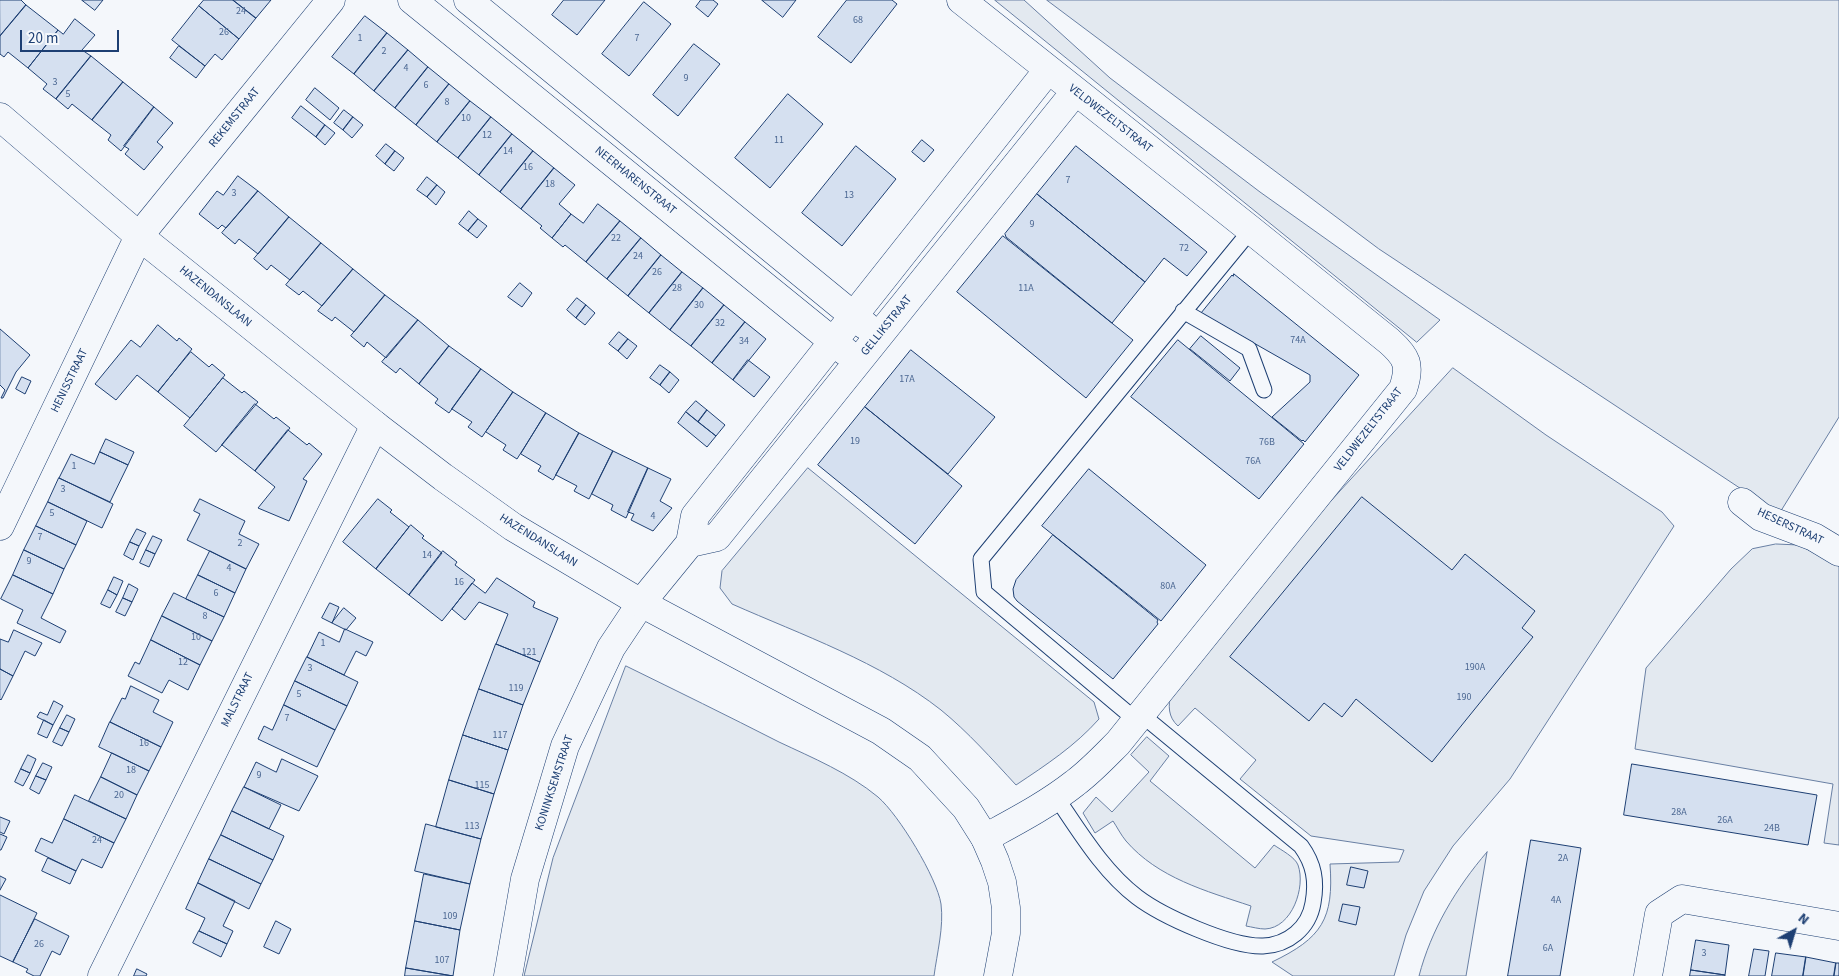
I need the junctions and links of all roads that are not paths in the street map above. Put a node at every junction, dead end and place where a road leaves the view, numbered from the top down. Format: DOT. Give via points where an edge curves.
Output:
graph roads {
  1 [pos="331,0"];
  2 [pos="412,0"];
  3 [pos="468,0"];
  4 [pos="961,0"];
  5 [pos="1048,70"];
  6 [pos="1075,92"];
  7 [pos="0,117"];
  8 [pos="1251,230"];
  9 [pos="139,236"];
  10 [pos="1183,311"];
  11 [pos="853,315"];
  12 [pos="879,336"];
  13 [pos="832,341"];
  14 [pos="858,362"];
  15 [pos="1264,390"];
  16 [pos="375,425"];
  17 [pos="1742,502"];
  18 [pos="0,526"];
  19 [pos="690,543"];
  20 [pos="1839,552"];
  21 [pos="641,603"];
  22 [pos="1139,718"];
  23 [pos="1056,797"];
  24 [pos="985,838"];
  25 [pos="1839,926"];
  26 [pos="102,976"];
  27 [pos="508,976"];
  28 [pos="998,976"];
  29 [pos="1648,976"];
  1 -- 9 [label="street, REKEMSTRAAT"];
  2 -- 13 [label="street, NEERHARENSTRAAT"];
  3 -- 11 [label="street"];
  4 -- 5 [label="street, VELDWEZELTSTRAAT"];
  5 -- 6 [label="street, VELDWEZELTSTRAAT"];
  5 -- 11 [label="street"];
  6 -- 8 [label="street, VELDWEZELTSTRAAT"];
  6 -- 12 [label="street, GELLIKSTRAAT"];
  7 -- 9 [label="street, HAZENDANSLAAN"];
  8 -- 10 [label="lane"];
  8 -- 22 [label="street, VELDWEZELTSTRAAT" via="1401,351 1407,364 1407,377 1403,389"];
  9 -- 16 [label="street, HAZENDANSLAAN"];
  9 -- 18 [label="street, HENISSTRAAT"];
  10 -- 15 [label="lane" via="1249,349"];
  10 -- 22 [label="lane" via="981,559 984,592"];
  11 -- 12 [label="street"];
  11 -- 13 [label="street"];
  12 -- 14 [label="street, GELLIKSTRAAT"];
  13 -- 14 [label="street, NEERHARENSTRAAT"];
  13 -- 19 [label="street" via="695,516"];
  14 -- 19 [label="street, GELLIKSTRAAT" via="718,537"];
  16 -- 21 [label="street, HAZENDANSLAAN" via="513,527"];
  16 -- 26 [label="street, MALSTRAAT"];
  17 -- 20 [label="street, HESERSTRAAT" via="1761,517 1814,537"];
  19 -- 21 [label="street"];
  21 -- 24 [label="street, HAZENDANSLAAN" via="902,744 920,758 966,808"];
  21 -- 27 [label="street, KONINKSEMSTRAAT" via="611,648 565,746 525,879"];
  22 -- 23 [label="street, VELDWEZELTSTRAAT" via="1096,766"];
  22 -- 23 [label="lane" via="1307,854 1315,875 1313,905 1294,936 1274,944 1252,946 1163,913 1138,897 1109,871"];
  23 -- 24 [label="street, VELDWEZELTSTRAAT"];
  24 -- 28 [label="street, HAZENDANSLAAN" via="1002,882 1006,908 1006,933"];
  25 -- 29 [label="street" via="1682,899 1659,914"];
}
